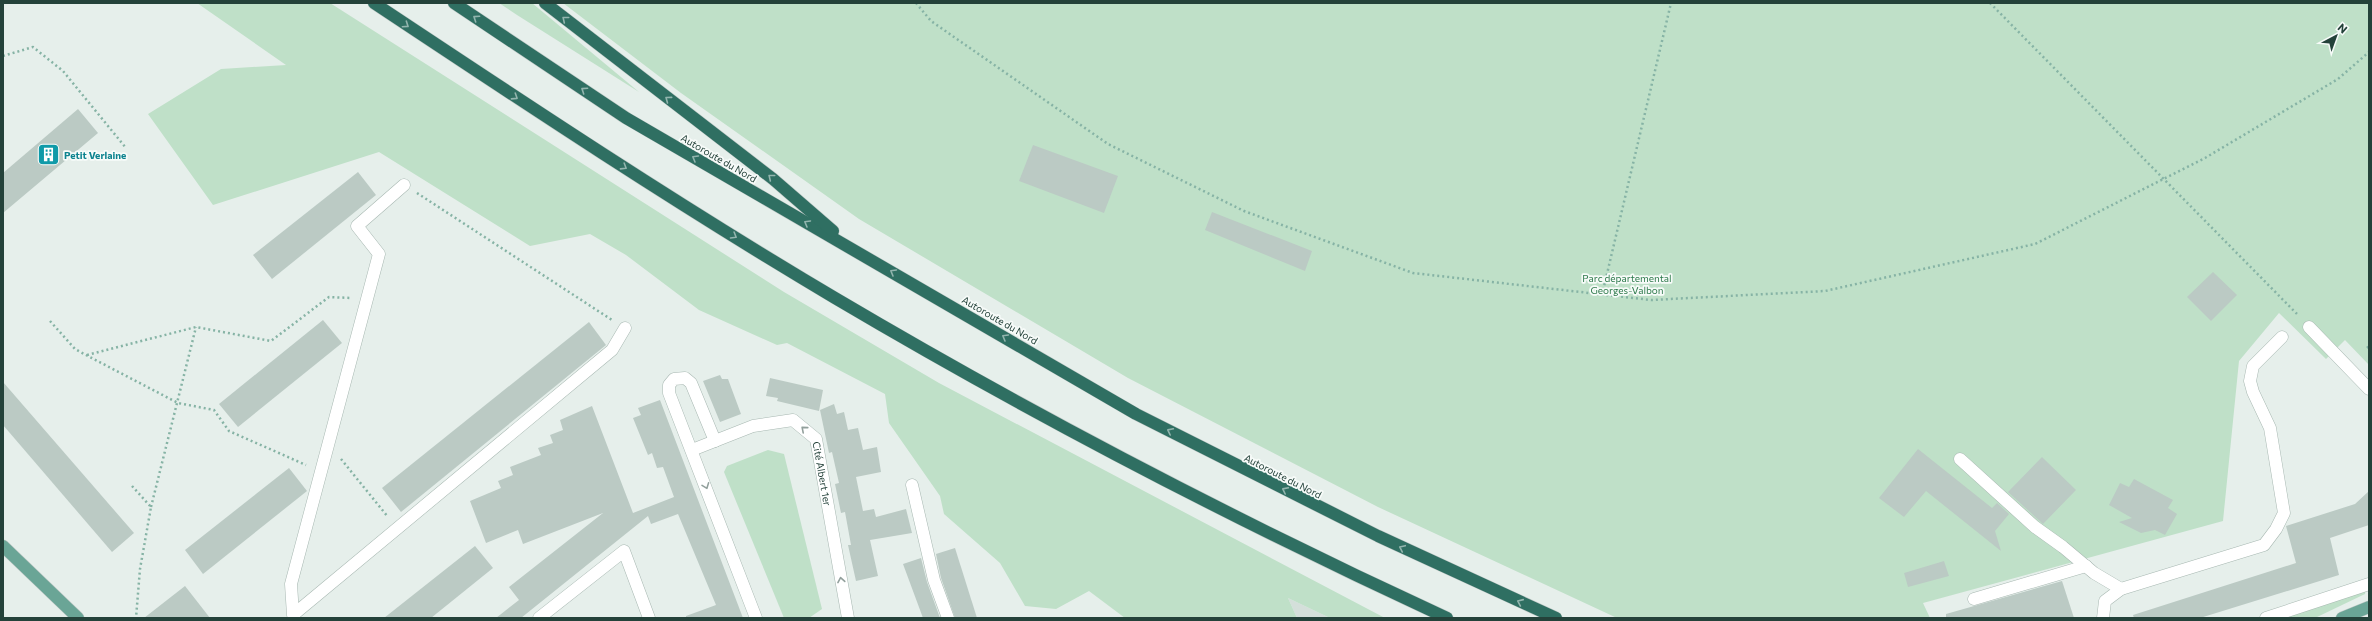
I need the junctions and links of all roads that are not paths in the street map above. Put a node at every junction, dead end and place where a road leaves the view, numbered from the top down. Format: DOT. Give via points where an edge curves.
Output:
graph roads {
  1 [pos="374,3"];
  2 [pos="454,3"];
  3 [pos="545,3"];
  4 [pos="404,185"];
  5 [pos="853,250"];
  6 [pos="2309,327"];
  7 [pos="624,328"];
  8 [pos="2282,338"];
  9 [pos="2369,389"];
  10 [pos="715,441"];
  11 [pos="692,450"];
  12 [pos="1960,459"];
  13 [pos="912,485"];
  14 [pos="3,546"];
  15 [pos="2086,566"];
  16 [pos="2369,584"];
  17 [pos="2121,589"];
  18 [pos="1974,599"];
  19 [pos="2369,607"];
  20 [pos="292,616"];
  21 [pos="78,618"];
  22 [pos="539,618"];
  23 [pos="650,618"];
  24 [pos="756,618"];
  25 [pos="848,618"];
  26 [pos="948,618"];
  27 [pos="1447,618"];
  28 [pos="1556,618"];
  29 [pos="2103,618"];
  30 [pos="2266,618"];
  31 [pos="2342,618"];
  1 -- 27 [label="highway, one-way" via="620,165 835,298 1133,462 1251,523"];
  5 -- 2 [label="highway, Autoroute du Nord, one-way" via="626,118"];
  5 -- 3 [label="highway, one-way" via="773,178"];
  4 -- 20 [label="street" via="357,226 379,254 291,584"];
  28 -- 5 [label="highway, Autoroute du Nord, one-way" via="1378,536 1136,414"];
  6 -- 9 [label="street"];
  7 -- 20 [label="street" via="612,350"];
  8 -- 17 [label="street" via="2253,366 2250,381 2270,428 2284,513 2276,530 2264,545"];
  10 -- 11 [label="street, Cité Albert 1er"];
  10 -- 11 [label="street" via="692,383 685,378 677,377 669,385 669,393"];
  25 -- 10 [label="street, Cité Albert 1er, one-way" via="816,439 793,420 753,426"];
  11 -- 24 [label="street, one-way"];
  12 -- 15 [label="street" via="2035,527"];
  13 -- 26 [label="street" via="934,580"];
  14 -- 21 [label="main road"];
  15 -- 17 [label="street"];
  15 -- 18 [label="street"];
  16 -- 30 [label="street"];
  17 -- 29 [label="street" via="2105,601"];
  19 -- 31 [label="main road"];
  22 -- 23 [label="street" via="624,551"];
}
